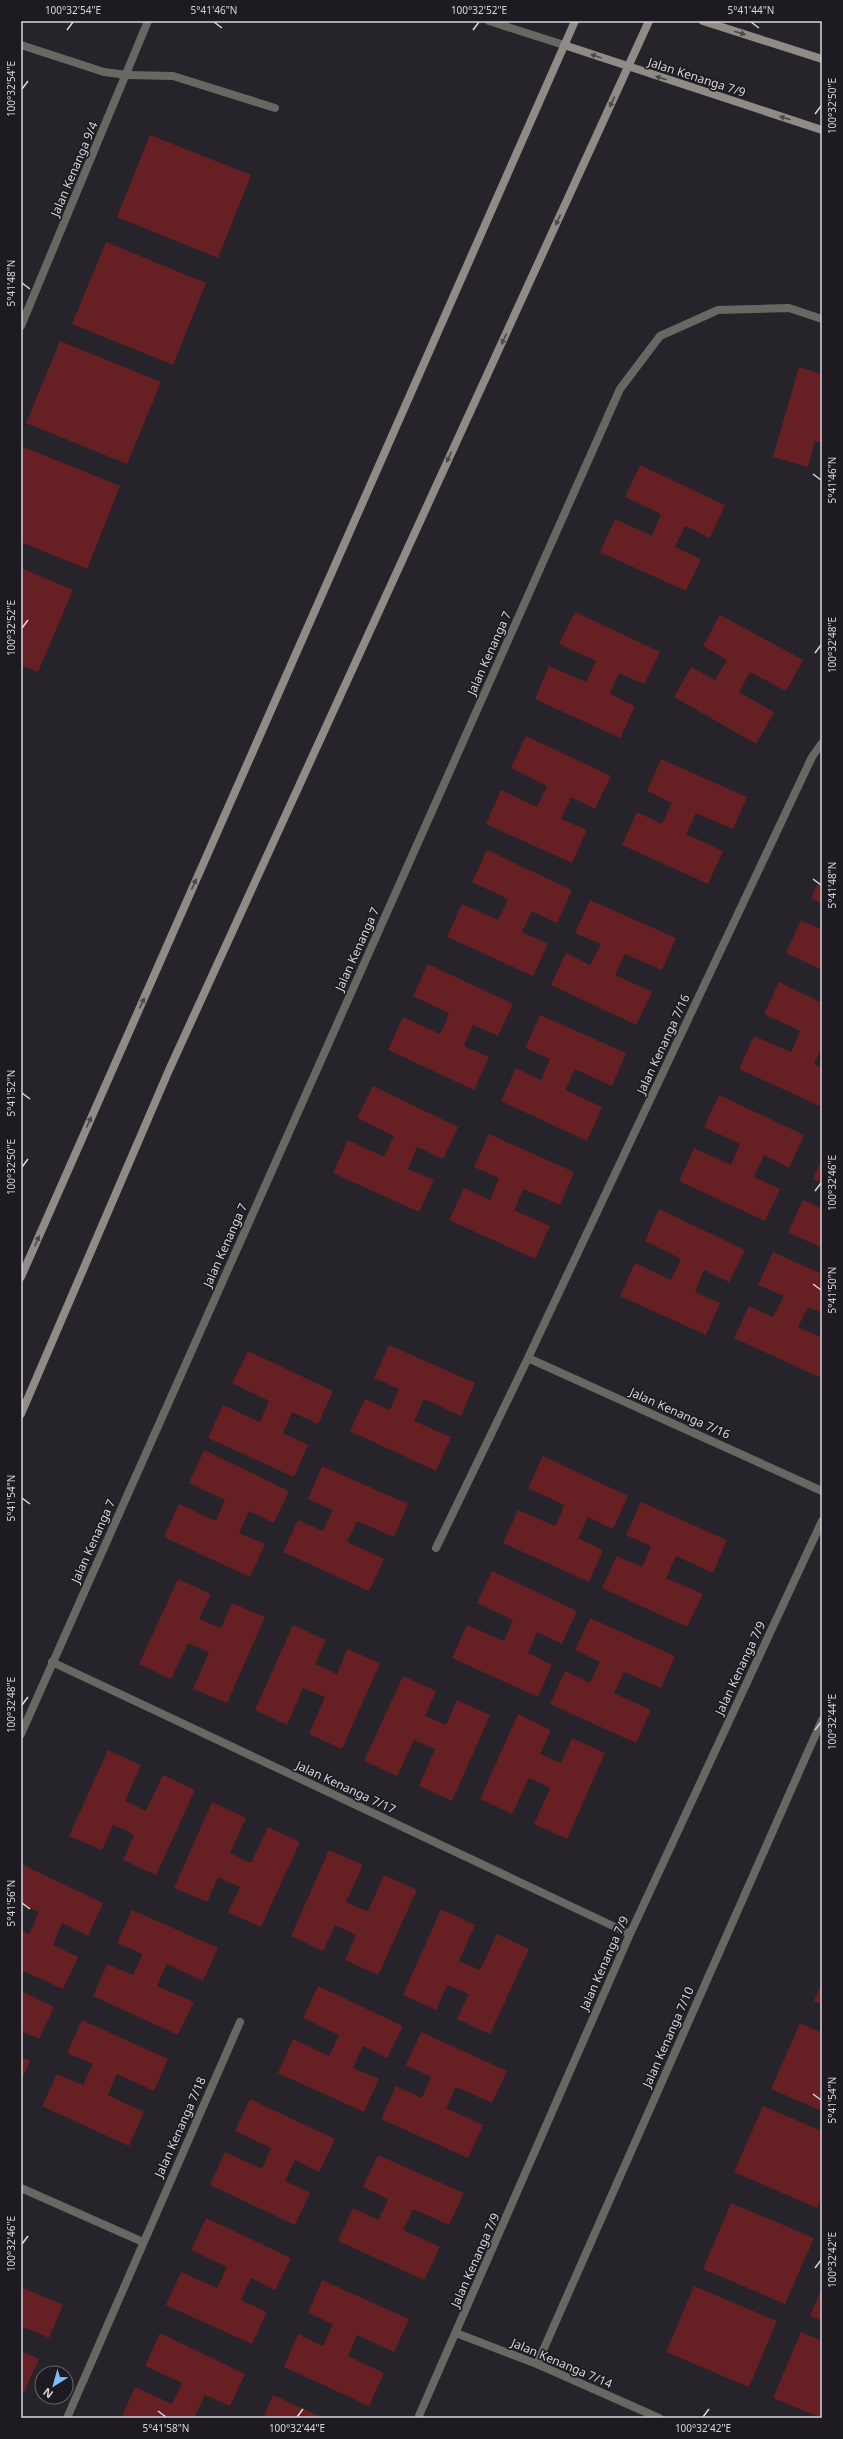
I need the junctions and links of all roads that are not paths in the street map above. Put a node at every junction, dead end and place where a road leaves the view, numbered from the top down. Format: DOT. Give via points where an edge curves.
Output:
graph roads {
  1 [pos="148,21"];
  2 [pos="489,21"];
  3 [pos="575,21"];
  4 [pos="649,21"];
  5 [pos="703,21"];
  6 [pos="21,45"];
  7 [pos="564,45"];
  8 [pos="822,59"];
  9 [pos="629,67"];
  10 [pos="127,75"];
  11 [pos="275,108"];
  12 [pos="822,130"];
  13 [pos="822,319"];
  14 [pos="21,326"];
  15 [pos="822,743"];
  16 [pos="21,1277"];
  17 [pos="528,1358"];
  18 [pos="21,1414"];
  19 [pos="822,1491"];
  20 [pos="822,1521"];
  21 [pos="436,1548"];
  22 [pos="52,1662"];
  23 [pos="822,1720"];
  24 [pos="21,1734"];
  25 [pos="630,1934"];
  26 [pos="240,2022"];
  27 [pos="21,2188"];
  28 [pos="143,2242"];
  29 [pos="456,2333"];
  30 [pos="537,2364"];
  31 [pos="67,2418"];
  32 [pos="418,2418"];
  33 [pos="659,2418"];
  1 -- 10 [label="street, Jalan Kenanga 9/4"];
  2 -- 7 [label="street"];
  3 -- 7 [label="street"];
  4 -- 9 [label="street"];
  5 -- 8 [label="street, one-way"];
  6 -- 10 [label="street" via="104,72"];
  9 -- 7 [label="street, Jalan Kenanga 7/9, one-way"];
  16 -- 7 [label="street, one-way"];
  12 -- 9 [label="street, Jalan Kenanga 7/9, one-way"];
  9 -- 18 [label="street, one-way" via="319,738 169,1070"];
  10 -- 11 [label="street" via="173,76"];
  10 -- 14 [label="street, Jalan Kenanga 9/4"];
  13 -- 22 [label="street, Jalan Kenanga 7" via="789,308 718,310 660,336 620,389"];
  15 -- 17 [label="street, Jalan Kenanga 7/16" via="808,764"];
  17 -- 19 [label="street, Jalan Kenanga 7/16"];
  17 -- 21 [label="street, Jalan Kenanga 7/16"];
  20 -- 25 [label="street, Jalan Kenanga 7/9"];
  22 -- 24 [label="street, Jalan Kenanga 7"];
  22 -- 25 [label="street, Jalan Kenanga 7/17"];
  23 -- 30 [label="street, Jalan Kenanga 7/10"];
  25 -- 29 [label="street, Jalan Kenanga 7/9"];
  26 -- 28 [label="street, Jalan Kenanga 7/18"];
  27 -- 28 [label="street"];
  28 -- 31 [label="street, Jalan Kenanga 7/18"];
  29 -- 30 [label="street, Jalan Kenanga 7/14"];
  29 -- 32 [label="street, Jalan Kenanga 7/9"];
  30 -- 33 [label="street, Jalan Kenanga 7/14"];
}
